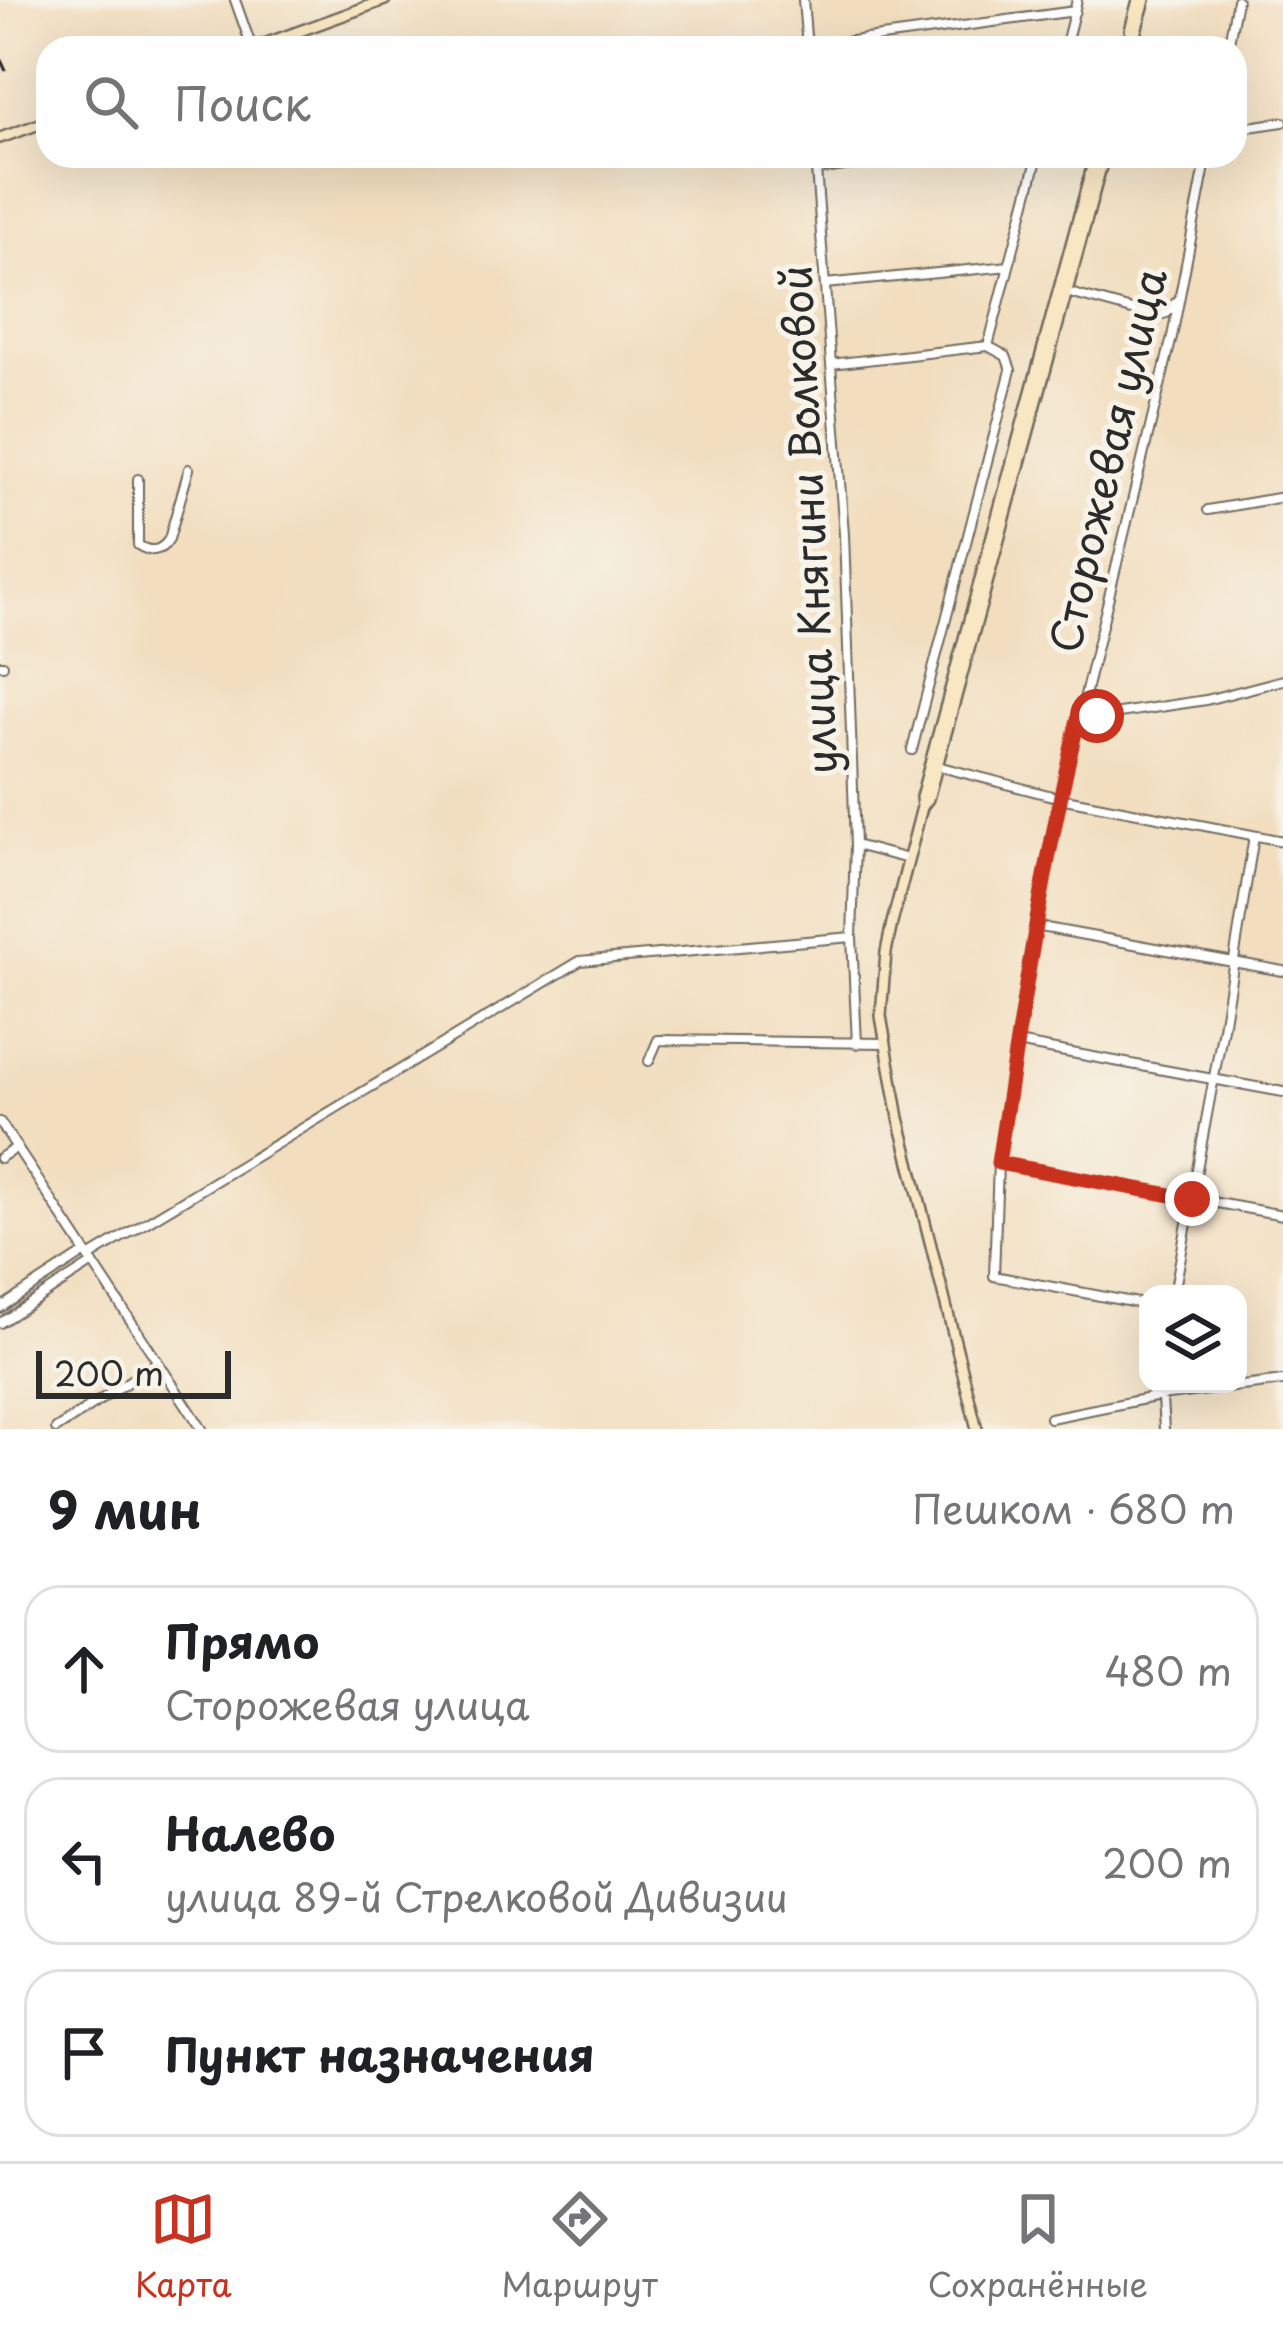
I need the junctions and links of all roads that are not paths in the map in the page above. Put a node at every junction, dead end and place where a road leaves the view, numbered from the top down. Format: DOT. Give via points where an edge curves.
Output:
graph roads {
  1 [pos="235,0"];
  2 [pos="386,0"];
  3 [pos="803,0"];
  4 [pos="1141,0"];
  5 [pos="1237,0"];
  6 [pos="1076,5"];
  7 [pos="248,36"];
  8 [pos="286,36"];
  9 [pos="806,36"];
  10 [pos="882,36"];
  11 [pos="1068,36"];
  12 [pos="1131,36"];
  13 [pos="1230,36"];
  14 [pos="1283,122"];
  15 [pos="36,125"];
  16 [pos="1247,128"];
  17 [pos="0,138"];
  18 [pos="830,168"];
  19 [pos="1035,168"];
  20 [pos="1097,168"];
  21 [pos="1097,168"];
  22 [pos="1205,168"];
  23 [pos="816,170"];
  24 [pos="1009,266"];
  25 [pos="825,284"];
  26 [pos="1066,292"];
  27 [pos="1180,298"];
  28 [pos="988,346"];
  29 [pos="831,364"];
  30 [pos="189,469"];
  31 [pos="138,478"];
  32 [pos="1283,497"];
  33 [pos="1208,510"];
  34 [pos="1283,680"];
  35 [pos="1078,719"];
  36 [pos="912,750"];
  37 [pos="937,766"];
  38 [pos="1060,797"];
  39 [pos="922,807"];
  40 [pos="1254,836"];
  41 [pos="1283,841"];
  42 [pos="855,845"];
  43 [pos="908,859"];
  44 [pos="1035,926"];
  45 [pos="851,937"];
  46 [pos="1235,963"];
  47 [pos="1283,971"];
  48 [pos="885,1043"];
  49 [pos="1017,1043"];
  50 [pos="857,1044"];
  51 [pos="649,1061"];
  52 [pos="1214,1079"];
  53 [pos="1283,1092"];
  54 [pos="0,1122"];
  55 [pos="17,1147"];
  56 [pos="0,1158"];
  57 [pos="998,1163"];
  58 [pos="1192,1199"];
  59 [pos="1283,1215"];
  60 [pos="89,1257"];
  61 [pos="1176,1285"];
  62 [pos="1139,1303"];
  63 [pos="0,1308"];
  64 [pos="0,1323"];
  65 [pos="158,1362"];
  66 [pos="1283,1382"];
  67 [pos="1160,1393"];
  68 [pos="1160,1396"];
  69 [pos="1050,1418"];
  70 [pos="56,1429"];
  71 [pos="202,1429"];
  72 [pos="977,1429"];
  73 [pos="1164,1429"];
  1 -- 7 [label="street"];
  2 -- 8 [label="main road"];
  3 -- 9 [label="street"];
  4 -- 12 [label="main road"];
  5 -- 13 [label="street"];
  6 -- 10 [label="street"];
  6 -- 11 [label="street"];
  14 -- 16 [label="street"];
  15 -- 17 [label="main road"];
  18 -- 23 [label="street"];
  19 -- 24 [label="street"];
  20 -- 26 [label="main road, Сторожевая улица"];
  21 -- 39 [label="main road, Сторожевая улица"];
  22 -- 27 [label="street, Сторожевая улица"];
  23 -- 25 [label="street, улица Княгини Волковой"];
  24 -- 25 [label="street"];
  24 -- 28 [label="street"];
  25 -- 29 [label="street, улица Княгини Волковой"];
  26 -- 27 [label="street" via="1154,316"];
  26 -- 37 [label="main road, Сторожевая улица"];
  27 -- 35 [label="street, Сторожевая улица"];
  28 -- 29 [label="street"];
  28 -- 36 [label="street" via="1006,356 1011,370"];
  29 -- 42 [label="street, улица Княгини Волковой"];
  30 -- 31 [label="street" via="169,539 154,551 139,544"];
  32 -- 33 [label="street"];
  34 -- 35 [label="street"];
  35 -- 38 [label="street, Сторожевая улица"];
  37 -- 38 [label="street"];
  37 -- 39 [label="main road, Сторожевая улица"];
  38 -- 40 [label="street"];
  38 -- 44 [label="street, Сторожевая улица"];
  39 -- 43 [label="main road, Сторожевая улица"];
  40 -- 41 [label="street"];
  40 -- 46 [label="street"];
  42 -- 43 [label="street"];
  42 -- 45 [label="street, улица Княгини Волковой"];
  43 -- 48 [label="main road, Сторожевая улица" via="886,952"];
  44 -- 46 [label="street"];
  44 -- 49 [label="street, Сторожевая улица"];
  45 -- 50 [label="street, улица Княгини Волковой"];
  45 -- 60 [label="street" via="580,961"];
  46 -- 47 [label="street"];
  46 -- 52 [label="street"];
  48 -- 50 [label="street"];
  48 -- 72 [label="main road, Сторожевая улица"];
  49 -- 52 [label="street"];
  49 -- 57 [label="street, Сторожевая улица"];
  50 -- 51 [label="street" via="658,1040"];
  52 -- 53 [label="street"];
  52 -- 58 [label="street"];
  54 -- 55 [label="street"];
  55 -- 56 [label="street"];
  55 -- 60 [label="street"];
  57 -- 58 [label="street"];
  57 -- 62 [label="street, Сторожевая улица" via="994,1276"];
  58 -- 59 [label="street"];
  58 -- 61 [label="street"];
  60 -- 63 [label="street"];
  60 -- 64 [label="street"];
  60 -- 65 [label="street"];
  65 -- 70 [label="street"];
  65 -- 71 [label="street"];
  66 -- 68 [label="street"];
  67 -- 68 [label="street"];
  68 -- 69 [label="street"];
  68 -- 73 [label="street"];
}
